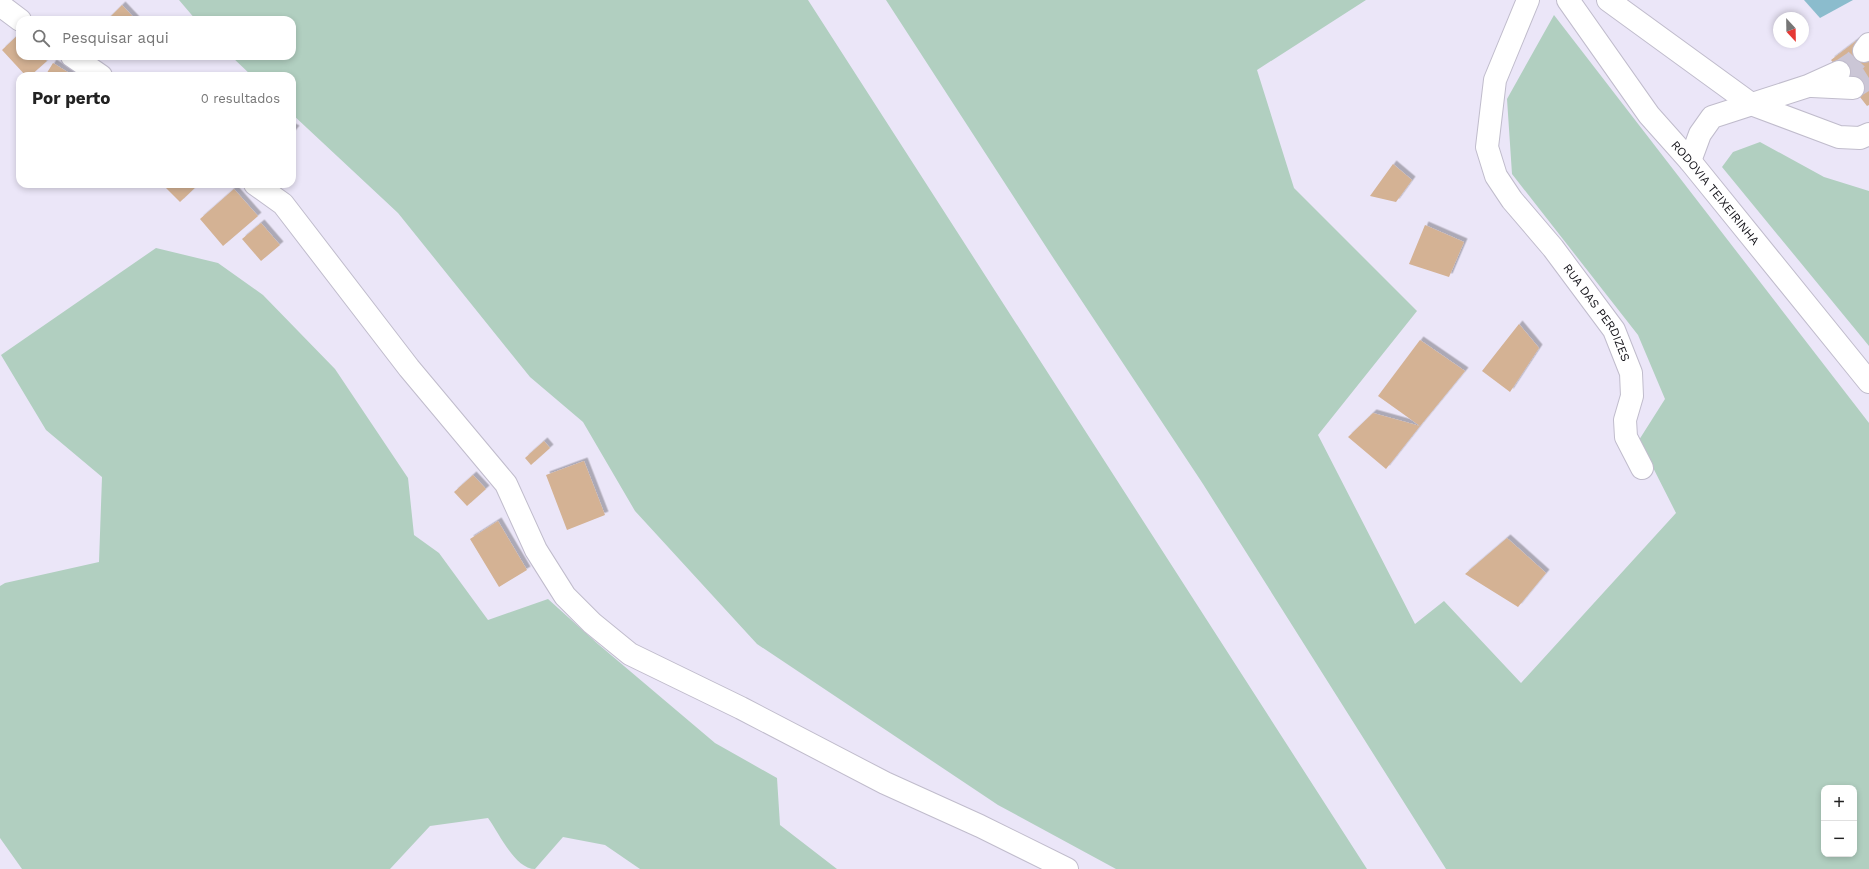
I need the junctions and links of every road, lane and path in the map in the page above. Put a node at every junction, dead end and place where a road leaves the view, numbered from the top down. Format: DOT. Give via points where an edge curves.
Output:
graph roads {
  1 [pos="1528,0"];
  2 [pos="1568,0"];
  3 [pos="1608,0"];
  4 [pos="0,5"];
  5 [pos="16,17"];
  6 [pos="78,60"];
  7 [pos="95,72"];
  8 [pos="1839,72"];
  9 [pos="1808,86"];
  10 [pos="1853,88"];
  11 [pos="1751,104"];
  12 [pos="1869,134"];
  13 [pos="1690,161"];
  14 [pos="261,188"];
  15 [pos="1869,382"];
  16 [pos="1642,468"];
  17 [pos="1067,869"];
  1 -- 16 [label="street, RUA DAS PERDIZES" via="1495,80 1487,148 1496,176 1512,200 1553,248 1614,330 1632,373 1632,396 1625,420 1626,436"];
  2 -- 13 [label="street, RODOVIA TEIXEIRINHA" via="1649,115"];
  3 -- 11 [label="street"];
  4 -- 5 [label="street"];
  6 -- 7 [label="street"];
  8 -- 9 [label="street"];
  9 -- 10 [label="street"];
  9 -- 11 [label="street"];
  11 -- 12 [label="street" via="1839,137 1860,138"];
  11 -- 13 [label="street" via="1712,117 1700,134"];
  13 -- 15 [label="street, RODOVIA TEIXEIRINHA"];
  14 -- 17 [label="street" via="283,204 409,368 506,484 536,550 565,596 592,623 630,654 885,783"];
}
